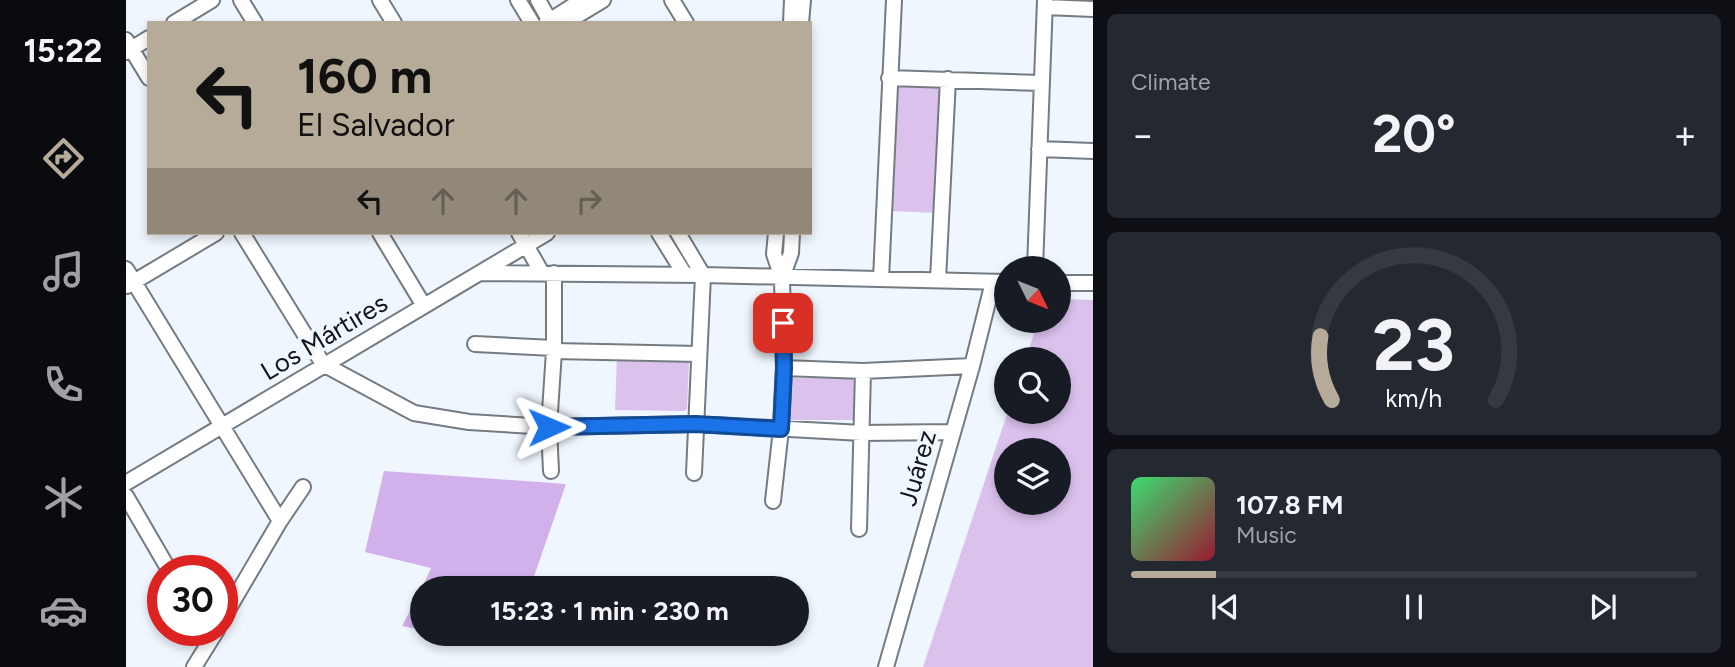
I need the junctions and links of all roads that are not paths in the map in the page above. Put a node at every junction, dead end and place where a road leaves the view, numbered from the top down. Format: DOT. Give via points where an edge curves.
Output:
graph roads {
  1 [pos="212,0"];
  2 [pos="241,0"];
  3 [pos="380,0"];
  4 [pos="518,0"];
  5 [pos="538,0"];
  6 [pos="582,0"];
  7 [pos="603,0"];
  8 [pos="672,0"];
  9 [pos="792,0"];
  10 [pos="803,0"];
  11 [pos="894,0"];
  12 [pos="1045,4"];
  13 [pos="1093,9"];
  14 [pos="177,21"];
  15 [pos="254,21"];
  16 [pos="393,21"];
  17 [pos="531,21"];
  18 [pos="552,21"];
  19 [pos="554,21"];
  20 [pos="555,21"];
  21 [pos="685,21"];
  22 [pos="791,21"];
  23 [pos="802,21"];
  24 [pos="147,39"];
  25 [pos="128,47"];
  26 [pos="147,75"];
  27 [pos="889,78"];
  28 [pos="948,79"];
  29 [pos="1042,83"];
  30 [pos="1039,149"];
  31 [pos="1093,151"];
  32 [pos="194,235"];
  33 [pos="212,235"];
  34 [pos="243,235"];
  35 [pos="381,235"];
  36 [pos="660,235"];
  37 [pos="679,235"];
  38 [pos="776,235"];
  39 [pos="792,235"];
  40 [pos="523,239"];
  41 [pos="1035,256"];
  42 [pos="480,272"];
  43 [pos="548,273"];
  44 [pos="685,275"];
  45 [pos="703,275"];
  46 [pos="128,278"];
  47 [pos="782,278"];
  48 [pos="881,279"];
  49 [pos="938,280"];
  50 [pos="994,282"];
  51 [pos="1071,283"];
  52 [pos="1093,283"];
  53 [pos="994,298"];
  54 [pos="424,306"];
  55 [pos="475,344"];
  56 [pos="554,349"];
  57 [pos="699,354"];
  58 [pos="323,364"];
  59 [pos="972,366"];
  60 [pos="784,368"];
  61 [pos="863,371"];
  62 [pos="696,424"];
  63 [pos="222,426"];
  64 [pos="549,427"];
  65 [pos="781,429"];
  66 [pos="952,432"];
  67 [pos="862,433"];
  68 [pos="551,471"];
  69 [pos="694,473"];
  70 [pos="126,483"];
  71 [pos="303,487"];
  72 [pos="126,496"];
  73 [pos="773,501"];
  74 [pos="280,521"];
  75 [pos="859,529"];
  76 [pos="160,555"];
  77 [pos="238,593"];
  78 [pos="204,646"];
  79 [pos="194,667"];
  80 [pos="886,667"];
  1 -- 14 [label="street"];
  2 -- 15 [label="street"];
  3 -- 16 [label="street"];
  4 -- 17 [label="street"];
  5 -- 18 [label="street"];
  6 -- 19 [label="street"];
  7 -- 20 [label="street"];
  8 -- 21 [label="street"];
  9 -- 22 [label="street"];
  10 -- 23 [label="street"];
  11 -- 27 [label="street"];
  12 -- 13 [label="street"];
  12 -- 29 [label="street"];
  24 -- 25 [label="street"];
  25 -- 26 [label="street"];
  27 -- 28 [label="street"];
  27 -- 48 [label="street"];
  28 -- 29 [label="street"];
  28 -- 49 [label="street"];
  29 -- 30 [label="street"];
  30 -- 31 [label="street"];
  30 -- 41 [label="street"];
  32 -- 46 [label="street"];
  33 -- 46 [label="street"];
  34 -- 58 [label="street"];
  35 -- 54 [label="street"];
  36 -- 44 [label="street"];
  37 -- 45 [label="street"];
  38 -- 47 [label="street" via="774,254"];
  39 -- 47 [label="street"];
  40 -- 42 [label="street, Los Mártires"];
  40 -- 43 [label="street"];
  42 -- 43 [label="street"];
  42 -- 54 [label="street, Los Mártires"];
  43 -- 44 [label="street"];
  43 -- 56 [label="street"];
  44 -- 45 [label="street"];
  45 -- 47 [label="street"];
  45 -- 57 [label="street"];
  46 -- 63 [label="street"];
  47 -- 48 [label="street"];
  47 -- 60 [label="street"];
  48 -- 49 [label="street"];
  49 -- 50 [label="street"];
  51 -- 52 [label="street"];
  53 -- 59 [label="street, Juárez"];
  54 -- 58 [label="street, Los Mártires"];
  55 -- 56 [label="street"];
  56 -- 57 [label="street"];
  56 -- 64 [label="street"];
  57 -- 62 [label="street"];
  58 -- 63 [label="street, Los Mártires"];
  58 -- 64 [label="street" via="414,413"];
  59 -- 61 [label="street"];
  59 -- 66 [label="street, Juárez"];
  60 -- 61 [label="street"];
  60 -- 65 [label="street"];
  61 -- 67 [label="street"];
  62 -- 64 [label="street"];
  62 -- 65 [label="street"];
  62 -- 69 [label="street"];
  63 -- 70 [label="street, Los Mártires"];
  63 -- 74 [label="street"];
  64 -- 68 [label="street"];
  65 -- 67 [label="street"];
  65 -- 73 [label="street"];
  66 -- 67 [label="street"];
  66 -- 80 [label="street, Juárez"];
  67 -- 75 [label="street"];
  71 -- 74 [label="street"];
  72 -- 76 [label="street"];
  74 -- 77 [label="street"];
  78 -- 79 [label="street"];
}
